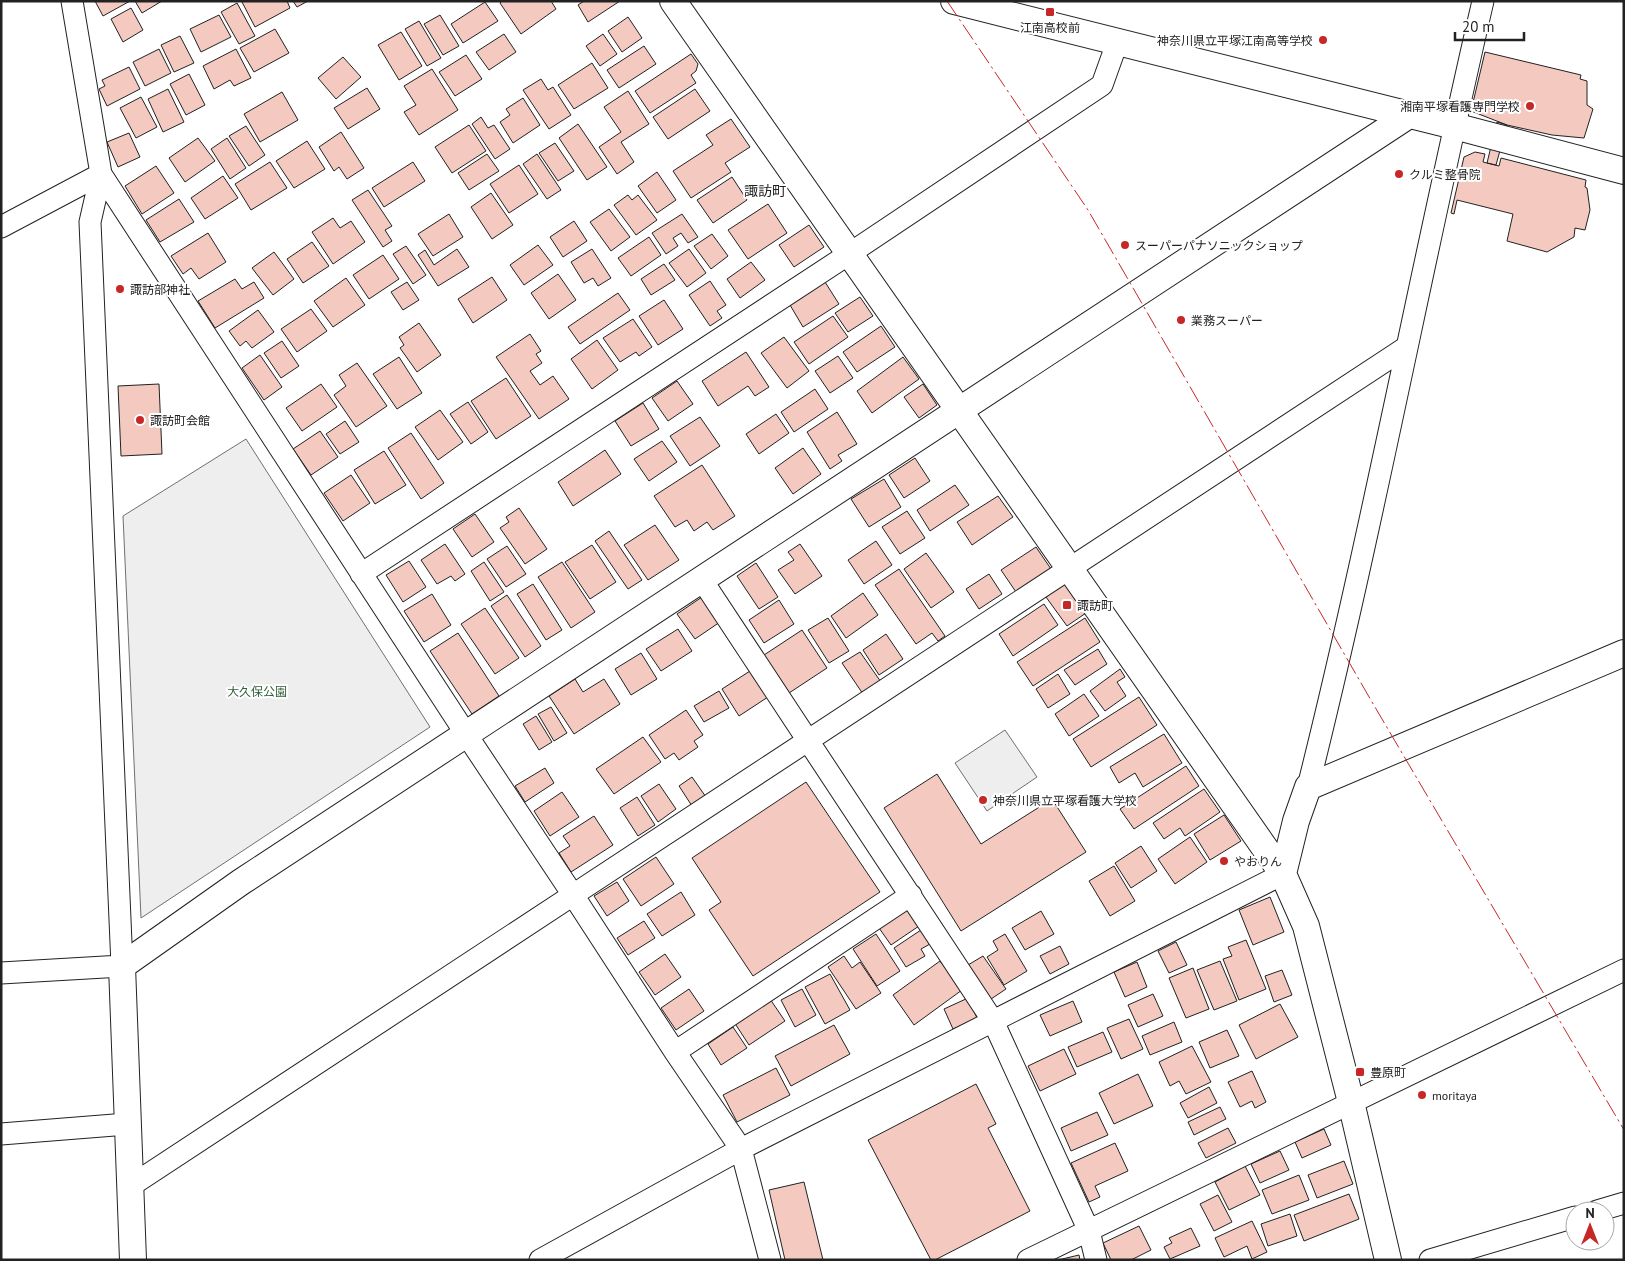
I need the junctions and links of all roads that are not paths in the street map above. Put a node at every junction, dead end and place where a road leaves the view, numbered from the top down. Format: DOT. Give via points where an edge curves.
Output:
graph roads {
  1 [pos="72,1"];
  2 [pos="673,1"];
  3 [pos="954,1"];
  4 [pos="1482,1"];
  5 [pos="1117,43"];
  6 [pos="1409,115"];
  7 [pos="1454,126"];
  8 [pos="1624,171"];
  9 [pos="101,174"];
  10 [pos="1,228"];
  11 [pos="850,254"];
  12 [pos="1406,348"];
  13 [pos="958,412"];
  14 [pos="1069,570"];
  15 [pos="361,574"];
  16 [pos="702,580"];
  17 [pos="1624,653"];
  18 [pos="466,734"];
  19 [pos="810,741"];
  20 [pos="1308,787"];
  21 [pos="1283,874"];
  22 [pos="573,895"];
  23 [pos="911,895"];
  24 [pos="122,966"];
  25 [pos="1624,970"];
  26 [pos="1,973"];
  27 [pos="992,1021"];
  28 [pos="675,1052"];
  29 [pos="1351,1102"];
  30 [pos="127,1124"];
  31 [pos="1,1134"];
  32 [pos="741,1149"];
  33 [pos="129,1187"];
  34 [pos="1565,1220"];
  35 [pos="1089,1231"];
  36 [pos="133,1260"];
  37 [pos="540,1260"];
  38 [pos="770,1260"];
  39 [pos="1028,1260"];
  40 [pos="1096,1260"];
  41 [pos="1388,1260"];
  42 [pos="1430,1260"];
  1 -- 9 [label="street"];
  2 -- 11 [label="street"];
  3 -- 5 [label="street"];
  4 -- 7 [label="street"];
  5 -- 6 [label="street"];
  5 -- 11 [label="street" via="1102,85"];
  6 -- 7 [label="street"];
  6 -- 13 [label="street"];
  7 -- 8 [label="street"];
  7 -- 12 [label="street"];
  9 -- 10 [label="street"];
  9 -- 15 [label="street"];
  9 -- 24 [label="street" via="90,222"];
  11 -- 13 [label="street"];
  11 -- 15 [label="street"];
  12 -- 14 [label="street"];
  12 -- 20 [label="street" via="1346,638"];
  13 -- 14 [label="street"];
  13 -- 16 [label="street"];
  14 -- 19 [label="street"];
  14 -- 21 [label="street"];
  15 -- 18 [label="street"];
  16 -- 18 [label="street"];
  16 -- 19 [label="street"];
  17 -- 20 [label="street"];
  18 -- 22 [label="street"];
  18 -- 24 [label="street" via="241,882"];
  19 -- 22 [label="street"];
  19 -- 23 [label="street"];
  20 -- 21 [label="street"];
  21 -- 27 [label="street"];
  21 -- 29 [label="street" via="1306,926"];
  22 -- 28 [label="street"];
  22 -- 33 [label="street"];
  23 -- 27 [label="street"];
  23 -- 28 [label="street"];
  24 -- 26 [label="street"];
  24 -- 30 [label="street"];
  25 -- 29 [label="street"];
  27 -- 32 [label="street"];
  27 -- 35 [label="street"];
  28 -- 32 [label="street"];
  29 -- 35 [label="street"];
  29 -- 41 [label="street"];
  30 -- 31 [label="street"];
  30 -- 33 [label="street"];
  32 -- 37 [label="street"];
  32 -- 38 [label="street"];
  33 -- 36 [label="street"];
  34 -- 42 [label="street"];
  35 -- 39 [label="street"];
  35 -- 40 [label="street"];
}
